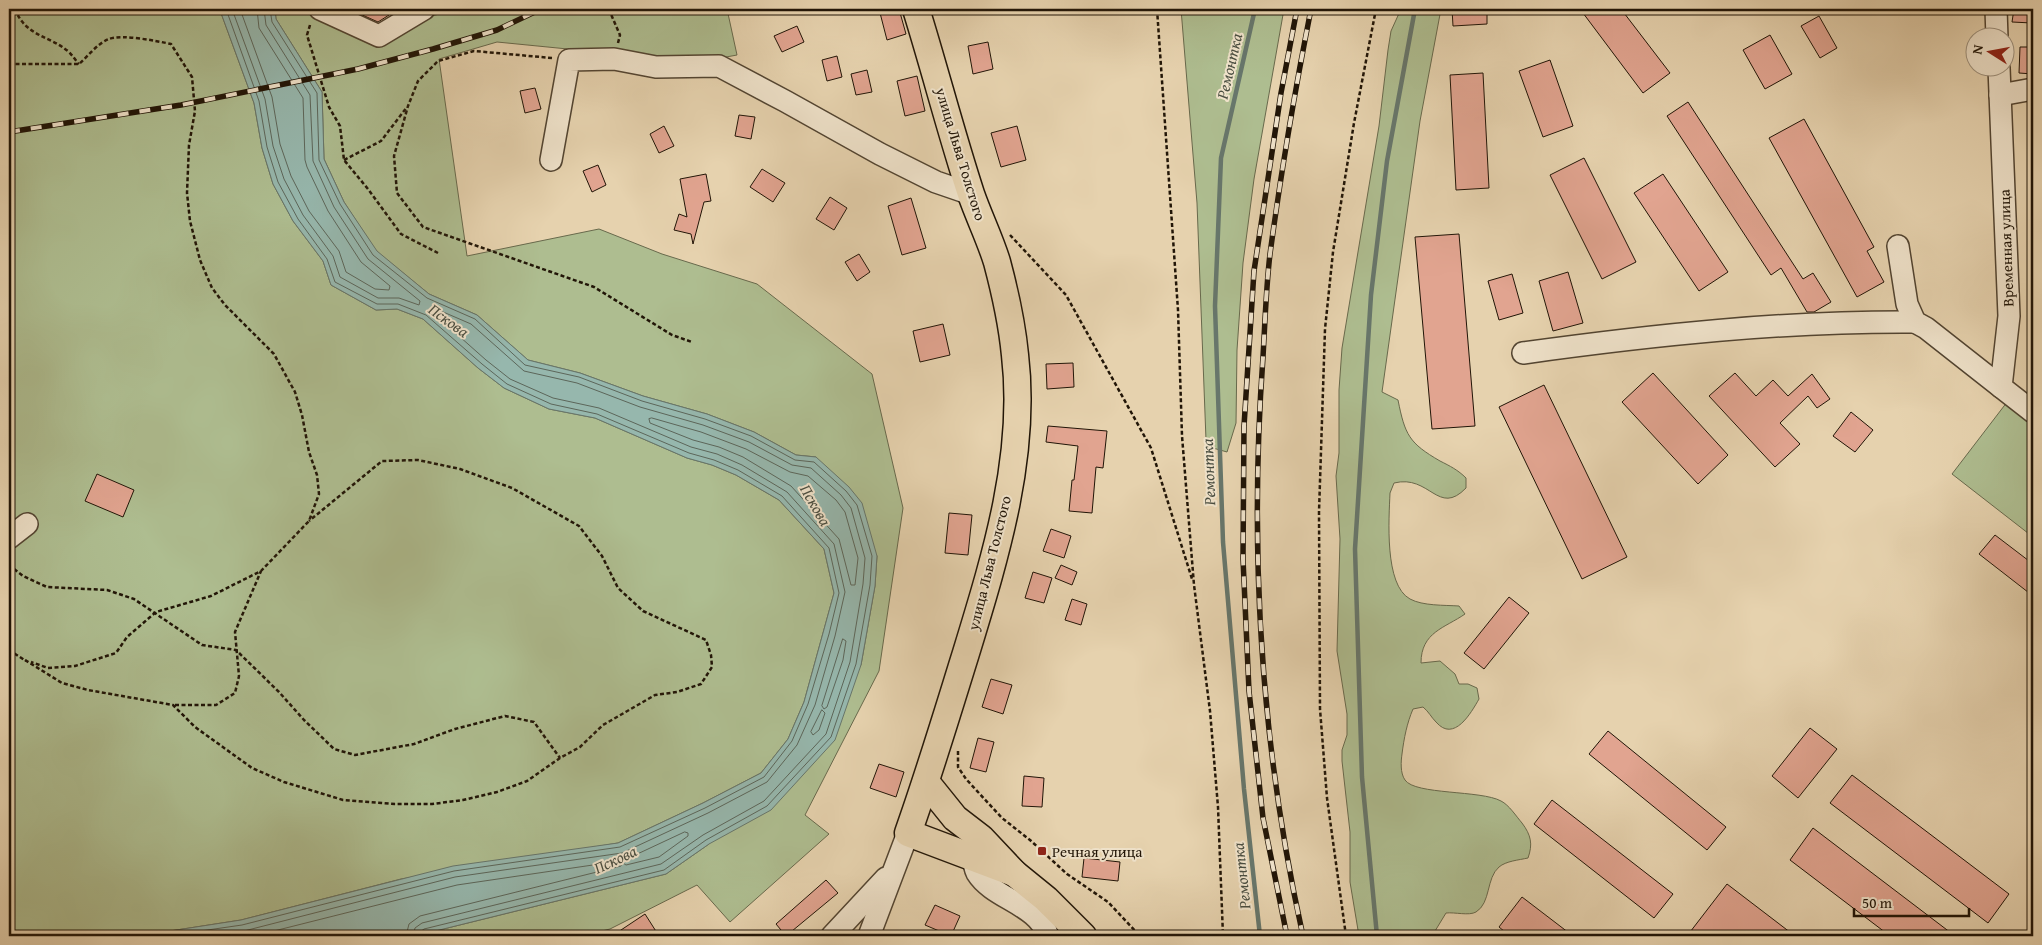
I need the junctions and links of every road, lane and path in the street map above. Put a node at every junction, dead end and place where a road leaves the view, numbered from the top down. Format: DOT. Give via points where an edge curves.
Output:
graph roads {
  1 [pos="15,9"];
  2 [pos="424,9"];
  3 [pos="611,9"];
  4 [pos="916,9"];
  5 [pos="1158,9"];
  6 [pos="1376,9"];
  7 [pos="1996,9"];
  8 [pos="316,13"];
  9 [pos="1997,28"];
  10 [pos="614,59"];
  11 [pos="569,60"];
  12 [pos="9,64"];
  13 [pos="79,64"];
  14 [pos="1999,78"];
  15 [pos="2033,89"];
  16 [pos="2000,95"];
  17 [pos="408,106"];
  18 [pos="344,160"];
  19 [pos="551,160"];
  20 [pos="971,194"];
  21 [pos="1005,230"];
  22 [pos="1898,246"];
  23 [pos="438,253"];
  24 [pos="1915,322"];
  25 [pos="692,342"];
  26 [pos="1523,352"];
  27 [pos="2001,387"];
  28 [pos="2033,412"];
  29 [pos="309,521"];
  30 [pos="27,524"];
  31 [pos="9,538"];
  32 [pos="9,565"];
  33 [pos="261,571"];
  34 [pos="1194,585"];
  35 [pos="156,612"];
  36 [pos="9,650"];
  37 [pos="236,650"];
  38 [pos="25,660"];
  39 [pos="173,704"];
  40 [pos="560,758"];
  41 [pos="926,782"];
  42 [pos="982,796"];
  43 [pos="908,833"];
  44 [pos="974,858"];
  45 [pos="893,870"];
  46 [pos="1014,873"];
  47 [pos="832,936"];
  48 [pos="869,936"];
  49 [pos="1048,936"];
  50 [pos="1083,936"];
  51 [pos="1140,936"];
  52 [pos="1223,936"];
  53 [pos="1346,936"];
  1 -- 13 [label="path" via="19,19 32,32 68,52"];
  2 -- 8 [label="street" via="379,36"];
  3 -- 10 [label="path" via="620,35"];
  4 -- 20 [label="main road, улица Льва Толстого"];
  5 -- 34 [label="path" via="1178,310 1182,436"];
  6 -- 53 [label="path" via="1333,252 1325,329 1319,512 1320,709 1327,798"];
  7 -- 9 [label="street"];
  8 -- 18 [label="path" via="307,35 329,107 340,126"];
  10 -- 11 [label="street"];
  10 -- 20 [label="street" via="656,67 718,66 880,154 936,182"];
  11 -- 17 [label="path" via="474,52 438,61 418,81"];
  11 -- 19 [label="street"];
  12 -- 13 [label="path"];
  13 -- 29 [label="path" via="109,38 134,38 171,44 192,77 195,111 186,192 200,260 212,288 274,354 295,392 317,475 319,494"];
  14 -- 16 [label="street, Временная улица"];
  15 -- 16 [label="street"];
  16 -- 27 [label="street, Временная улица" via="2009,316"];
  17 -- 18 [label="path" via="381,141"];
  17 -- 25 [label="path" via="394,156 397,193 423,226 594,287 672,335"];
  18 -- 23 [label="path" via="401,234"];
  20 -- 41 [label="main road, улица Льва Толстого" via="997,262 1009,315 1016,356 1017,412 1004,518"];
  21 -- 34 [label="path" via="1066,295 1151,448"];
  22 -- 24 [label="street" via="1907,304"];
  24 -- 26 [label="street" via="1734,329"];
  24 -- 27 [label="street"];
  27 -- 28 [label="street"];
  29 -- 33 [label="path"];
  29 -- 40 [label="path" via="382,462 418,460 460,469 512,488 579,526 602,556 618,588 643,611 706,640 712,668 701,684 655,695 602,725 580,747"];
  30 -- 31 [label="street"];
  32 -- 35 [label="path" via="23,576 47,587 107,590 134,599"];
  33 -- 35 [label="path" via="211,596"];
  33 -- 37 [label="path" via="235,632"];
  34 -- 52 [label="path" via="1218,807"];
  35 -- 37 [label="path" via="202,645"];
  35 -- 38 [label="path" via="127,637 116,653 75,666 48,668"];
  36 -- 38 [label="path"];
  37 -- 39 [label="path" via="239,676 235,694 216,705"];
  37 -- 40 [label="path" via="334,748 355,755 406,746 505,716 534,722"];
  38 -- 39 [label="path" via="62,683"];
  39 -- 40 [label="path" via="195,727 252,768 284,782 343,800 432,804 462,800 527,781"];
  41 -- 43 [label="main road, улица Льва Толстого"];
  41 -- 46 [label="main road" via="955,818 981,838"];
  42 -- 51 [label="path" via="1002,818 1067,874 1108,902"];
  43 -- 44 [label="main road"];
  43 -- 45 [label="street, улица Льва Толстого"];
  44 -- 46 [label="main road"];
  44 -- 49 [label="street" via="976,872 1039,919"];
  45 -- 47 [label="street"];
  45 -- 48 [label="street, улица Льва Толстого"];
  46 -- 50 [label="main road"];
}
